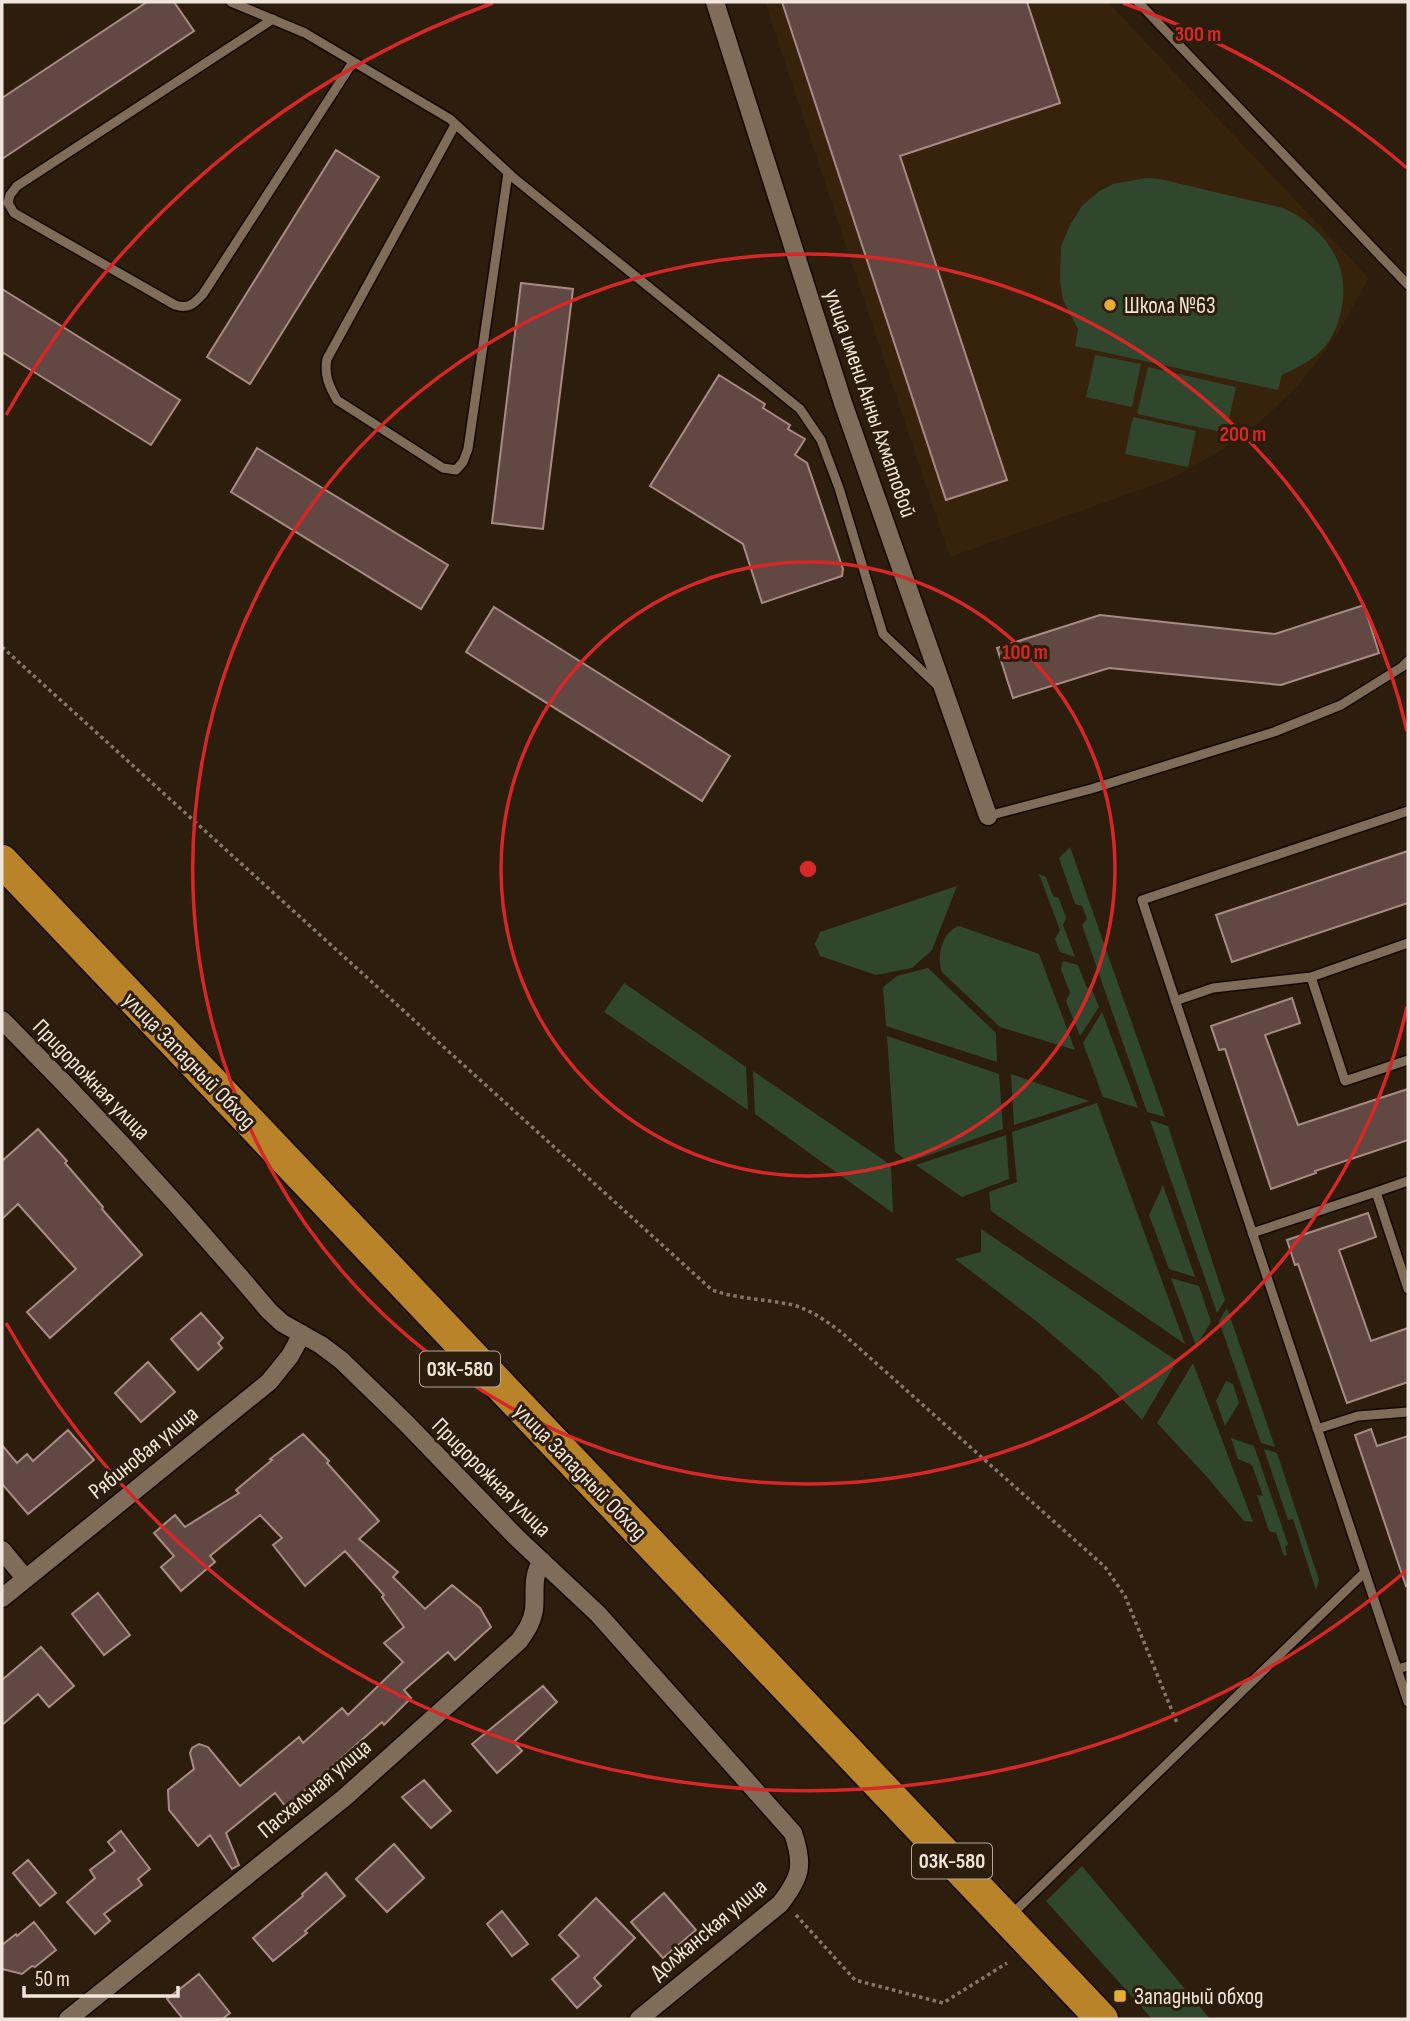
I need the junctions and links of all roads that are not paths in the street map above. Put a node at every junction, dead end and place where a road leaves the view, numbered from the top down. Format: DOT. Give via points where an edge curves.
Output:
graph roads {
  1 [pos="231,2"];
  2 [pos="715,2"];
  3 [pos="1138,2"];
  4 [pos="272,19"];
  5 [pos="353,62"];
  6 [pos="455,125"];
  7 [pos="508,173"];
  8 [pos="1408,285"];
  9 [pos="1408,661"];
  10 [pos="944,692"];
  11 [pos="1408,811"];
  12 [pos="988,816"];
  13 [pos="2,861"];
  14 [pos="2,890"];
  15 [pos="1408,943"];
  16 [pos="1311,977"];
  17 [pos="1175,1001"];
  18 [pos="2,1020"];
  19 [pos="1408,1060"];
  20 [pos="1408,1181"];
  21 [pos="1376,1192"];
  22 [pos="1252,1233"];
  23 [pos="1408,1289"];
  24 [pos="302,1334"];
  25 [pos="1408,1412"];
  26 [pos="1317,1429"];
  27 [pos="2,1550"];
  28 [pos="542,1562"];
  29 [pos="1365,1572"];
  30 [pos="25,1578"];
  31 [pos="2,1598"];
  32 [pos="1408,1666"];
  33 [pos="1397,1669"];
  34 [pos="1408,1702"];
  35 [pos="800,1870"];
  36 [pos="1007,1918"];
  37 [pos="68,2019"];
  38 [pos="639,2019"];
  39 [pos="1074,2019"];
  40 [pos="1102,2019"];
  1 -- 4 [label="lane"];
  2 -- 10 [label="street, улица имени Анны Ахматовой" via="843,403"];
  3 -- 8 [label="lane"];
  4 -- 5 [label="lane"];
  4 -- 5 [label="lane" via="18,186 8,203 14,213 174,306 186,308 203,294"];
  5 -- 6 [label="lane"];
  6 -- 7 [label="lane"];
  6 -- 7 [label="lane" via="325,370 337,400 443,468 456,470 468,449"];
  7 -- 10 [label="lane" via="800,410 821,440 839,488 883,634"];
  9 -- 12 [label="lane" via="1341,705 1274,732"];
  10 -- 12 [label="street, улица имени Анны Ахматовой"];
  11 -- 17 [label="lane" via="1142,900"];
  13 -- 36 [label="highway, улица Западный Обход / 03К-580"];
  14 -- 39 [label="highway, улица Западный Обход / 03К-580" via="956,1889"];
  15 -- 16 [label="lane"];
  16 -- 17 [label="lane" via="1213,988"];
  16 -- 19 [label="lane" via="1345,1081"];
  17 -- 22 [label="lane"];
  18 -- 24 [label="street, Придорожная улица" via="198,1227 269,1311"];
  20 -- 21 [label="lane"];
  21 -- 22 [label="lane"];
  21 -- 23 [label="lane"];
  22 -- 26 [label="lane"];
  24 -- 28 [label="street, Придорожная улица" via="341,1360"];
  24 -- 30 [label="street, Рябиновая улица" via="269,1382"];
  25 -- 26 [label="lane" via="1358,1416"];
  26 -- 29 [label="lane"];
  27 -- 30 [label="street"];
  28 -- 35 [label="street, Придорожная улица" via="598,1615 793,1833"];
  28 -- 37 [label="street, Пасхальная улица" via="535,1574 530,1626 519,1640 344,1798"];
  29 -- 33 [label="lane"];
  29 -- 36 [label="lane"];
  30 -- 31 [label="street, Рябиновая улица"];
  32 -- 33 [label="lane"];
  33 -- 34 [label="lane"];
  35 -- 38 [label="street, Должанская улица" via="783,1900"];
  36 -- 40 [label="highway, улица Западный Обход / 03К-580"];
}
